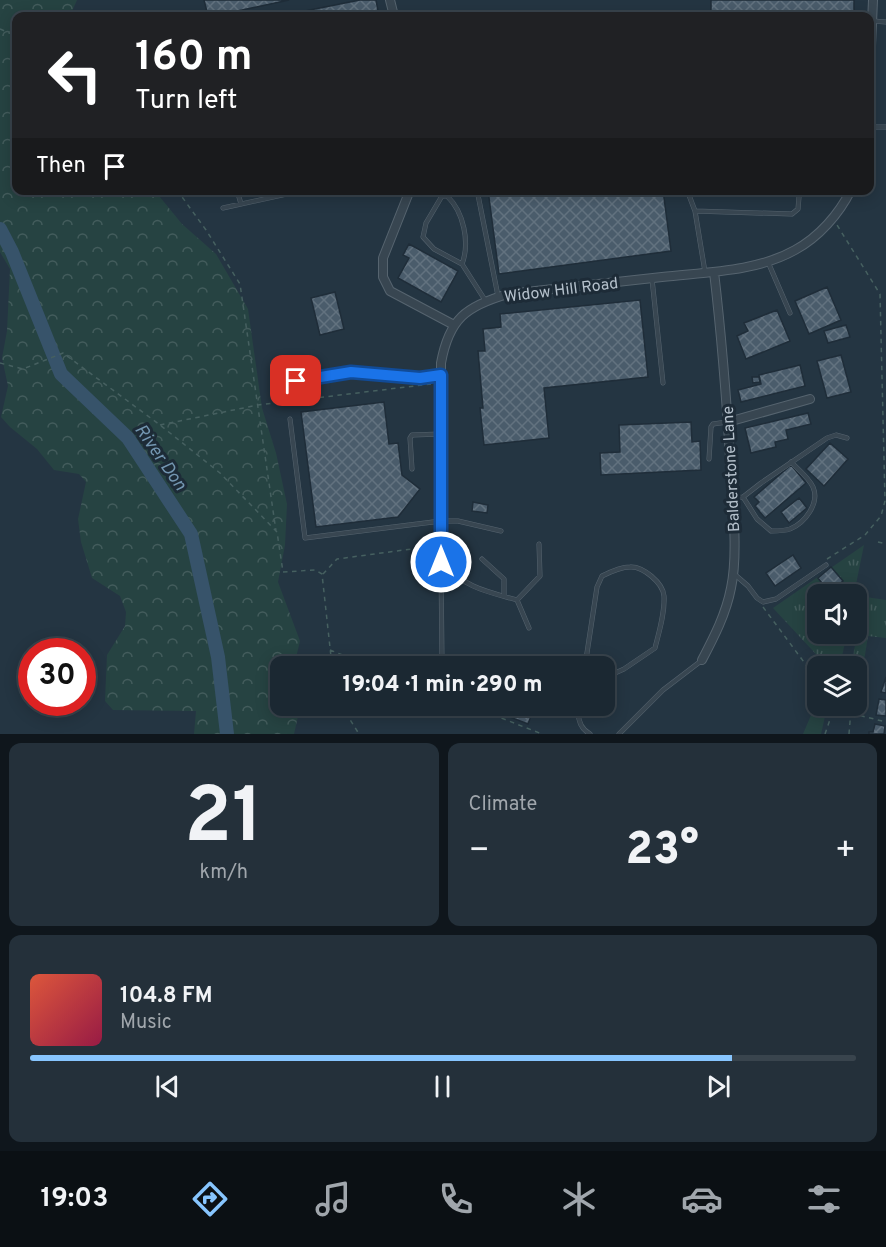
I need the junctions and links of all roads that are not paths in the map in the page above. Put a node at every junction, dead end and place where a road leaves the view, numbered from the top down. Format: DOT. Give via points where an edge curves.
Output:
graph roads {
  1 [pos="238,195"];
  2 [pos="282,195"];
  3 [pos="408,195"];
  4 [pos="478,195"];
  5 [pos="689,195"];
  6 [pos="848,195"];
  7 [pos="799,198"];
  8 [pos="241,204"];
  9 [pos="223,208"];
  10 [pos="695,211"];
  11 [pos="768,261"];
  12 [pos="462,264"];
  13 [pos="710,272"];
  14 [pos="652,278"];
  15 [pos="498,296"];
  16 [pos="485,300"];
  17 [pos="790,313"];
  18 [pos="454,325"];
  19 [pos="441,379"];
  20 [pos="663,382"];
  21 [pos="277,384"];
  22 [pos="810,399"];
  23 [pos="290,419"];
  24 [pos="728,422"];
  25 [pos="441,434"];
  26 [pos="847,438"];
  27 [pos="709,459"];
  28 [pos="791,462"];
  29 [pos="412,469"];
  30 [pos="743,497"];
  31 [pos="733,498"];
  32 [pos="441,520"];
  33 [pos="501,531"];
  34 [pos="539,544"];
  35 [pos="482,559"];
  36 [pos="441,562"];
  37 [pos="826,565"];
  38 [pos="733,573"];
  39 [pos="504,596"];
  40 [pos="517,600"];
  41 [pos="529,628"];
  42 [pos="442,656"];
  43 [pos="587,656"];
  44 [pos="702,660"];
  45 [pos="615,673"];
  46 [pos="580,716"];
  47 [pos="590,734"];
  48 [pos="619,734"];
  1 -- 8 [label="lane"];
  2 -- 8 [label="lane"];
  3 -- 18 [label="street" via="383,258 383,278 390,291"];
  4 -- 15 [label="lane"];
  5 -- 10 [label="lane"];
  6 -- 11 [label="street, Widow Hill Road" via="823,229 796,249"];
  7 -- 10 [label="lane" via="798,208 792,214"];
  8 -- 9 [label="lane"];
  10 -- 13 [label="lane"];
  11 -- 13 [label="street, Widow Hill Road"];
  11 -- 17 [label="lane"];
  12 -- 12 [label="lane" via="434,249 423,237 426,223 442,196 454,202 461,222 467,251"];
  12 -- 16 [label="lane"];
  13 -- 14 [label="street, Widow Hill Road"];
  13 -- 24 [label="street, Balderstone Lane"];
  14 -- 15 [label="street, Widow Hill Road"];
  14 -- 20 [label="lane"];
  15 -- 16 [label="street, Widow Hill Road"];
  16 -- 18 [label="street, Widow Hill Road"];
  18 -- 19 [label="street, Widow Hill Road" via="445,341"];
  19 -- 21 [label="lane" via="351,372"];
  19 -- 25 [label="street, Widow Hill Road"];
  22 -- 24 [label="street"];
  23 -- 32 [label="lane" via="305,538"];
  24 -- 27 [label="lane" via="711,427"];
  24 -- 31 [label="street, Balderstone Lane"];
  25 -- 29 [label="lane" via="412,435"];
  25 -- 32 [label="street, Widow Hill Road"];
  26 -- 28 [label="lane" via="827,438"];
  28 -- 30 [label="lane"];
  28 -- 30 [label="lane" via="811,483 815,495 814,505 792,528 771,531"];
  30 -- 31 [label="lane"];
  31 -- 38 [label="street, Balderstone Lane"];
  32 -- 33 [label="lane"];
  32 -- 36 [label="street, Widow Hill Road"];
  34 -- 40 [label="lane" via="540,576"];
  35 -- 39 [label="lane" via="504,579"];
  36 -- 39 [label="lane" via="455,577 475,588"];
  36 -- 42 [label="lane"];
  37 -- 38 [label="lane" via="776,599 764,602"];
  38 -- 44 [label="street, Balderstone Lane" via="717,633"];
  39 -- 40 [label="lane"];
  40 -- 41 [label="lane"];
  43 -- 45 [label="lane" via="602,576 630,566 640,569 664,593 655,648"];
  44 -- 48 [label="lane" via="663,690"];
  46 -- 47 [label="lane" via="580,724"];
}
